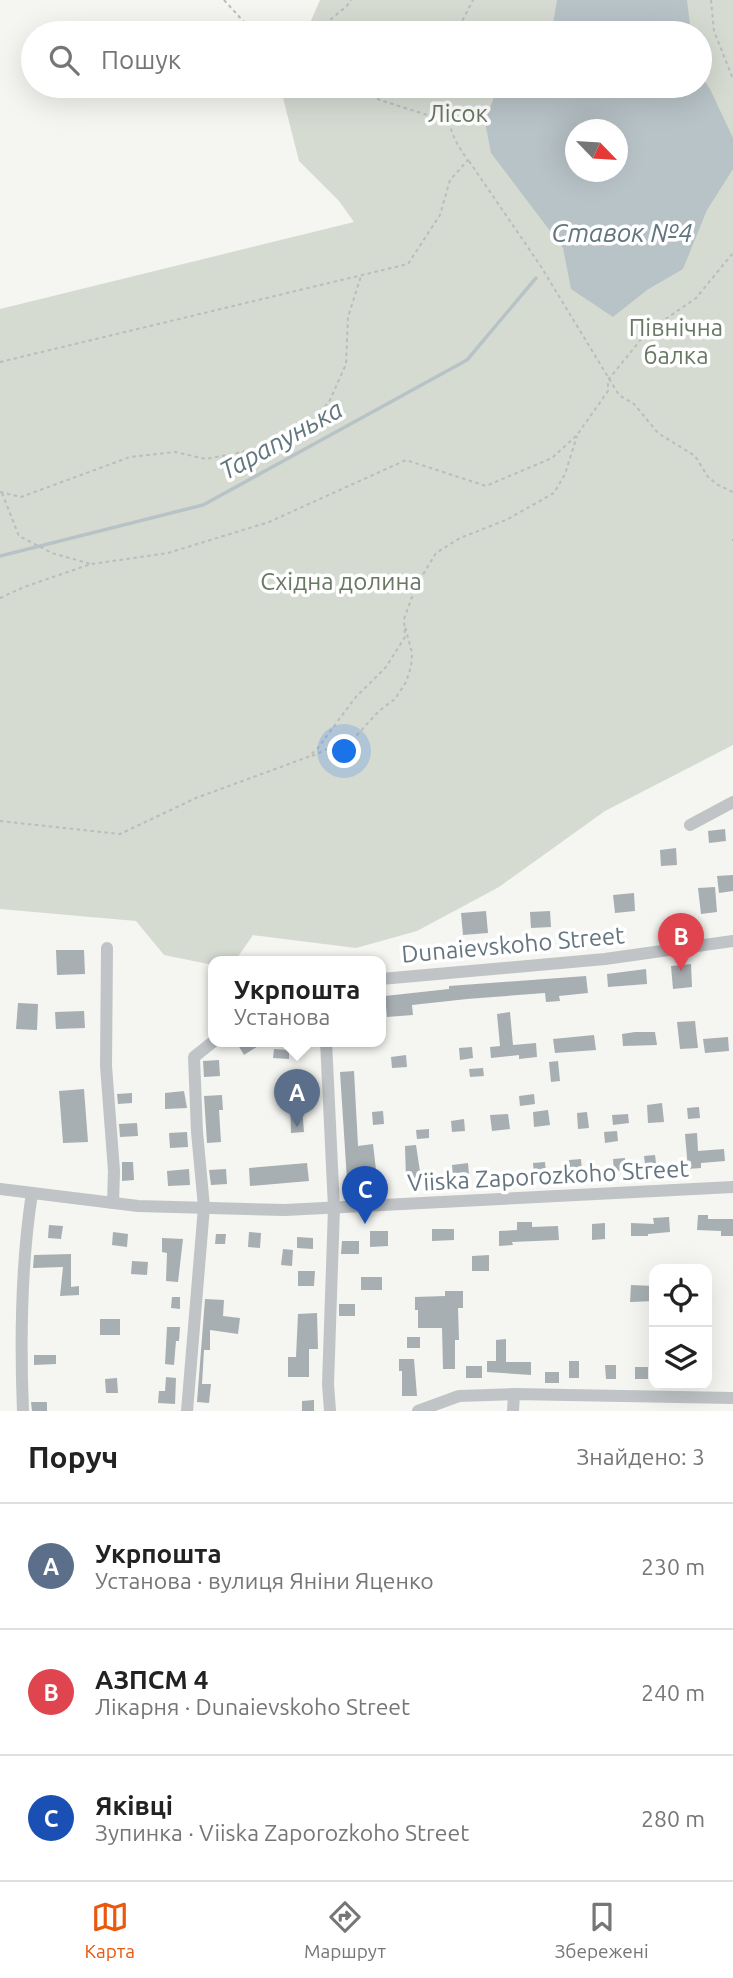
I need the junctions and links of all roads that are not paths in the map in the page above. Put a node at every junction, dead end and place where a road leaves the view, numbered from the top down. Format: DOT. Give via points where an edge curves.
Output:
graph roads {
  1 [pos="733,802"];
  2 [pos="690,825"];
  3 [pos="733,942"];
  4 [pos="107,948"];
  5 [pos="386,979"];
  6 [pos="208,1046"];
  7 [pos="326,1047"];
  8 [pos="733,1187"];
  9 [pos="0,1189"];
  10 [pos="32,1193"];
  11 [pos="113,1203"];
  12 [pos="204,1207"];
  13 [pos="334,1208"];
  14 [pos="514,1394"];
  15 [pos="733,1398"];
  16 [pos="23,1411"];
  17 [pos="187,1411"];
  18 [pos="330,1411"];
  19 [pos="418,1411"];
  20 [pos="513,1411"];
  1 -- 2 [label="street"];
  3 -- 5 [label="street, Dunaievskoho Street"];
  4 -- 11 [label="street" via="106,1066"];
  6 -- 12 [label="street" via="194,1056"];
  7 -- 13 [label="street"];
  8 -- 13 [label="street, Viiska Zaporozkoho Street"];
  9 -- 10 [label="street, Viiska Zaporozkoho Street"];
  10 -- 11 [label="street, Viiska Zaporozkoho Street"];
  10 -- 16 [label="street" via="24,1244"];
  11 -- 12 [label="street, Viiska Zaporozkoho Street"];
  12 -- 13 [label="street, Viiska Zaporozkoho Street"];
  12 -- 17 [label="street"];
  13 -- 18 [label="street"];
  14 -- 15 [label="street"];
  14 -- 19 [label="street" via="460,1396"];
  14 -- 20 [label="street"];
}
